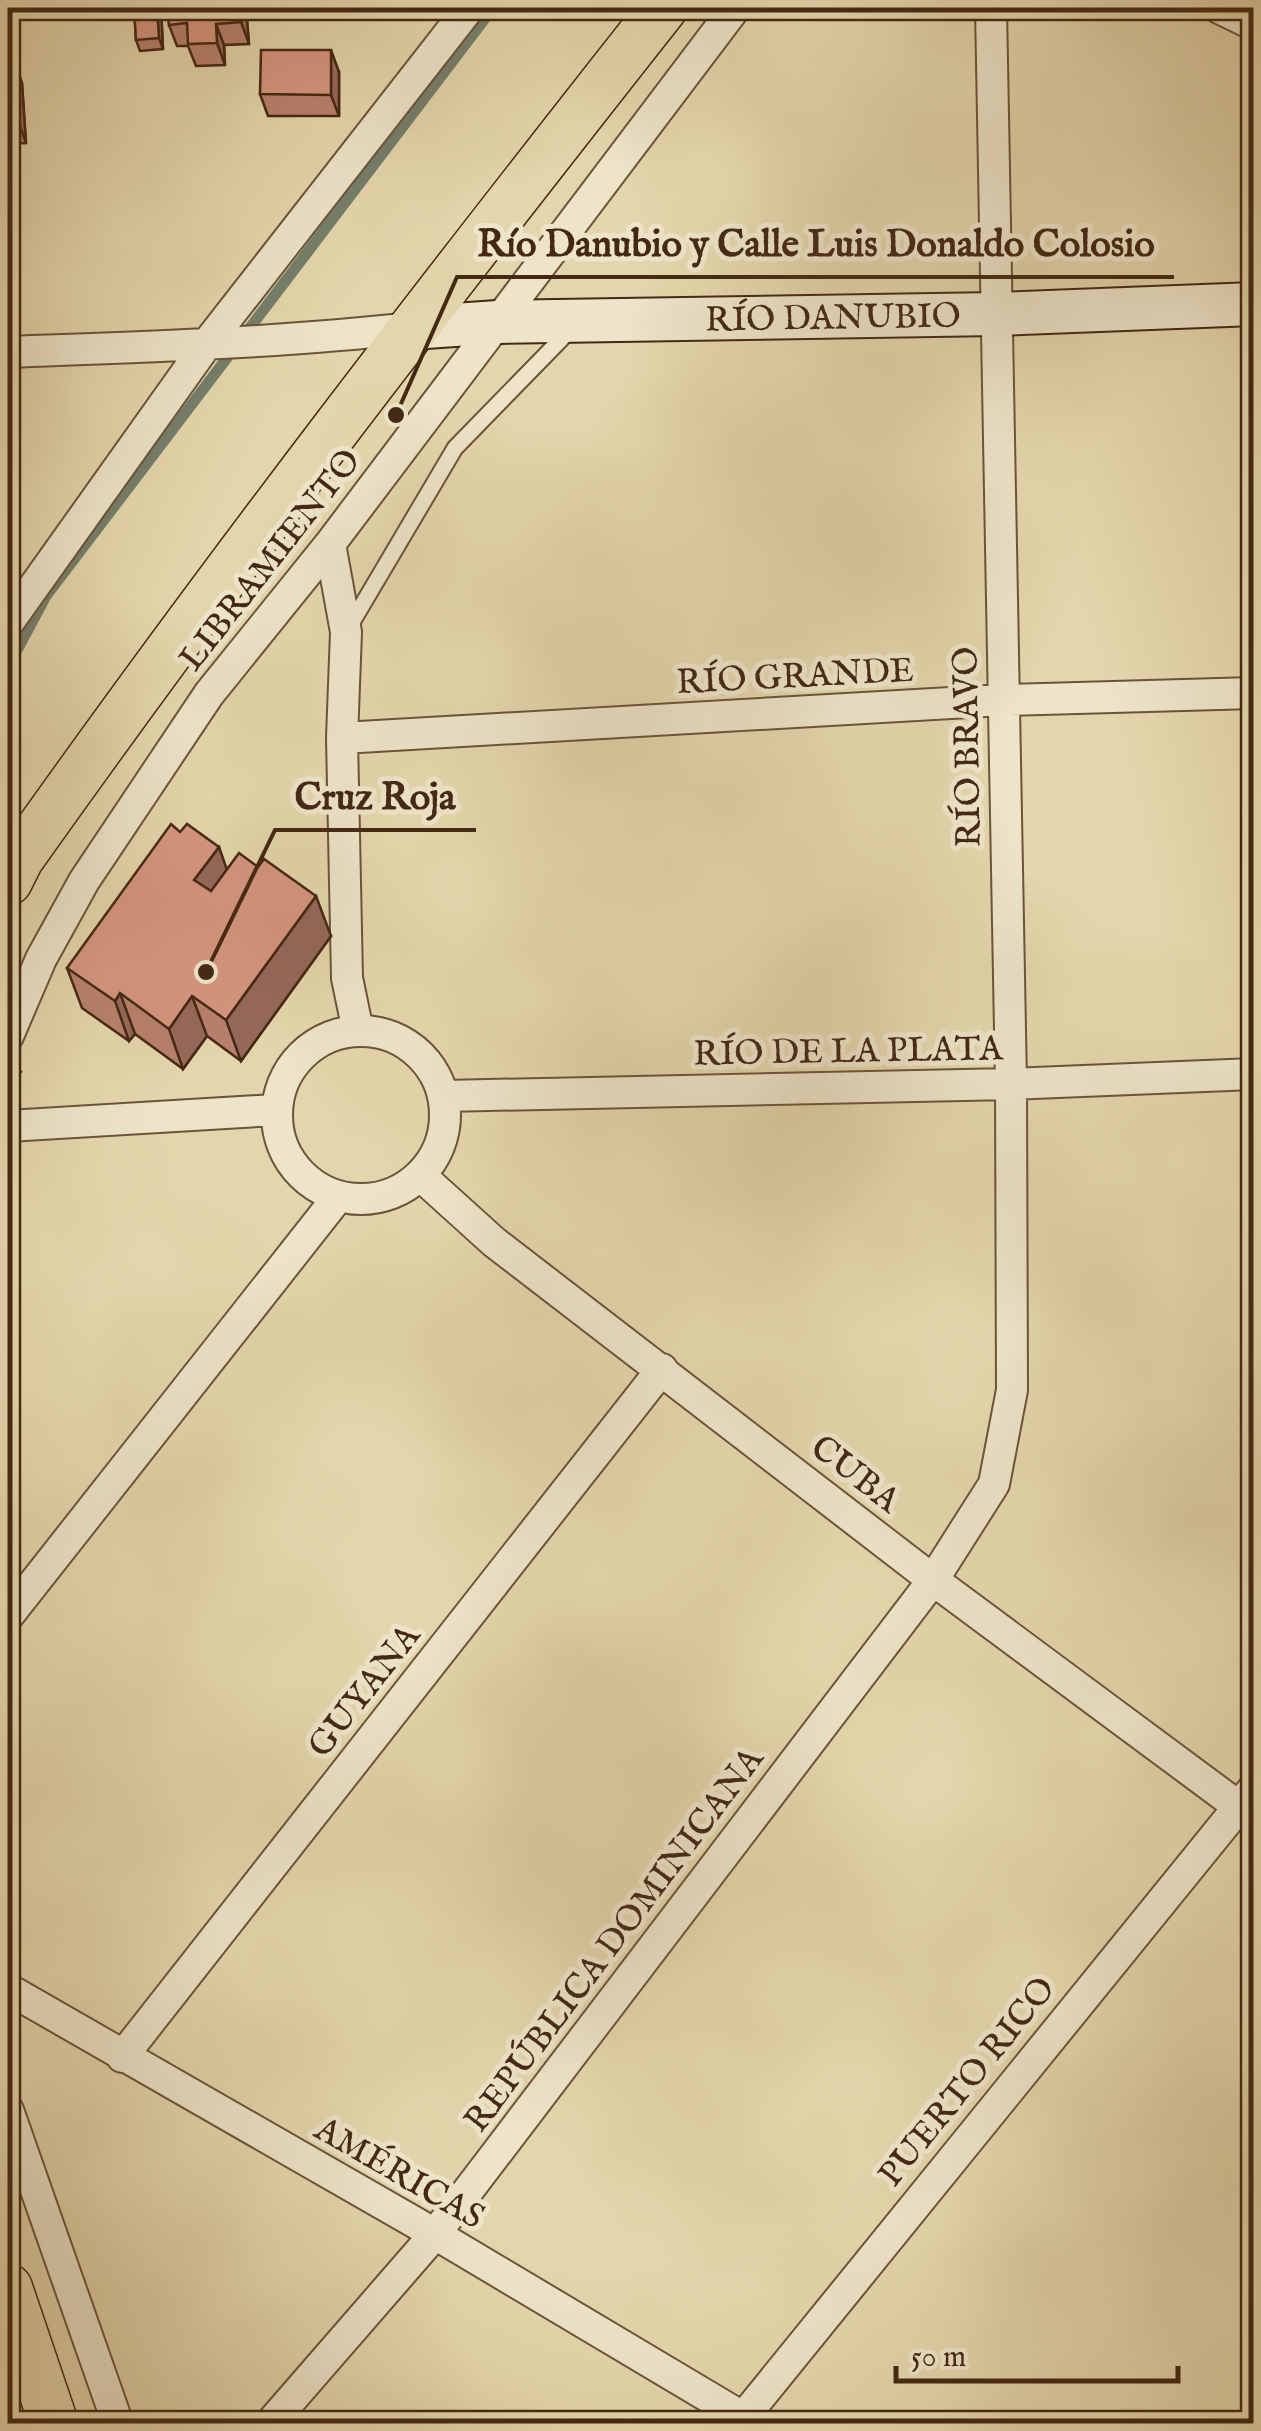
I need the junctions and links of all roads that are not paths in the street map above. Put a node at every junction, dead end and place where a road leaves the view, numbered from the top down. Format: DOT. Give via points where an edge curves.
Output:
graph roads {
  1 [pos="469,8"];
  2 [pos="663,8"];
  3 [pos="735,8"];
  4 [pos="991,8"];
  5 [pos="1219,8"];
  6 [pos="1254,25"];
  7 [pos="1254,304"];
  8 [pos="996,314"];
  9 [pos="498,322"];
  10 [pos="578,322"];
  11 [pos="411,328"];
  12 [pos="215,345"];
  13 [pos="8,352"];
  14 [pos="330,544"];
  15 [pos="8,623"];
  16 [pos="346,632"];
  17 [pos="160,660"];
  18 [pos="1254,693"];
  19 [pos="209,694"];
  20 [pos="1003,700"];
  21 [pos="342,738"];
  22 [pos="8,881"];
  23 [pos="358,1031"];
  24 [pos="8,1036"];
  25 [pos="1254,1074"];
  26 [pos="1011,1084"];
  27 [pos="444,1096"];
  28 [pos="276,1110"];
  29 [pos="8,1126"];
  30 [pos="421,1176"];
  31 [pos="338,1197"];
  32 [pos="662,1369"];
  33 [pos="994,1484"];
  34 [pos="933,1580"];
  35 [pos="8,1616"];
  36 [pos="1249,1804"];
  37 [pos="8,1989"];
  38 [pos="122,2057"];
  39 [pos="8,2110"];
  40 [pos="435,2234"];
  41 [pos="8,2288"];
  42 [pos="745,2421"];
  43 [pos="54,2424"];
  44 [pos="118,2424"];
  45 [pos="270,2424"];
  1 -- 12 [label="street"];
  2 -- 11 [label="main road"];
  3 -- 9 [label="street, LIBRAMIENTO"];
  4 -- 8 [label="street, RÍO BRAVO"];
  5 -- 6 [label="street"];
  7 -- 8 [label="street, RÍO DANUBIO"];
  8 -- 10 [label="street, RÍO DANUBIO"];
  8 -- 20 [label="street, RÍO BRAVO"];
  9 -- 10 [label="street, RÍO DANUBIO"];
  9 -- 11 [label="street, RÍO DANUBIO"];
  9 -- 14 [label="street, LIBRAMIENTO"];
  10 -- 16 [label="lane" via="456,448"];
  11 -- 12 [label="street"];
  11 -- 17 [label="main road"];
  12 -- 13 [label="street"];
  12 -- 15 [label="street"];
  14 -- 16 [label="street"];
  14 -- 19 [label="street, LIBRAMIENTO"];
  16 -- 21 [label="street"];
  17 -- 19 [label="street"];
  17 -- 22 [label="main road"];
  18 -- 20 [label="street, RÍO GRANDE"];
  19 -- 24 [label="street, LIBRAMIENTO" via="84,881"];
  20 -- 21 [label="street, RÍO GRANDE"];
  20 -- 26 [label="street, RÍO BRAVO"];
  21 -- 23 [label="street" via="347,978"];
  23 -- 27 [label="street" via="387,1034 412,1048"];
  23 -- 28 [label="street" via="333,1035 302,1055 280,1085"];
  25 -- 26 [label="street, RÍO DE LA PLATA"];
  26 -- 27 [label="street, RÍO DE LA PLATA"];
  26 -- 33 [label="street, RÍO BRAVO" via="1012,1390"];
  27 -- 30 [label="street" via="446,1125"];
  28 -- 29 [label="street"];
  28 -- 31 [label="street" via="282,1148 304,1179"];
  30 -- 31 [label="street" via="397,1193 368,1201"];
  30 -- 32 [label="street, CUBA" via="494,1242"];
  31 -- 35 [label="street"];
  32 -- 34 [label="street, CUBA"];
  32 -- 38 [label="street, GUYANA"];
  33 -- 34 [label="street, REPÚBLICA DOMINICANA"];
  34 -- 36 [label="street, CUBA"];
  34 -- 40 [label="street, REPÚBLICA DOMINICANA"];
  36 -- 42 [label="street, PUERTO RICO"];
  37 -- 38 [label="street, AMÉRICAS"];
  38 -- 40 [label="street, AMÉRICAS"];
  39 -- 44 [label="street"];
  40 -- 42 [label="street, AMÉRICAS"];
  40 -- 45 [label="street, REPÚBLICA DOMINICANA"];
  41 -- 43 [label="main road"];
}
